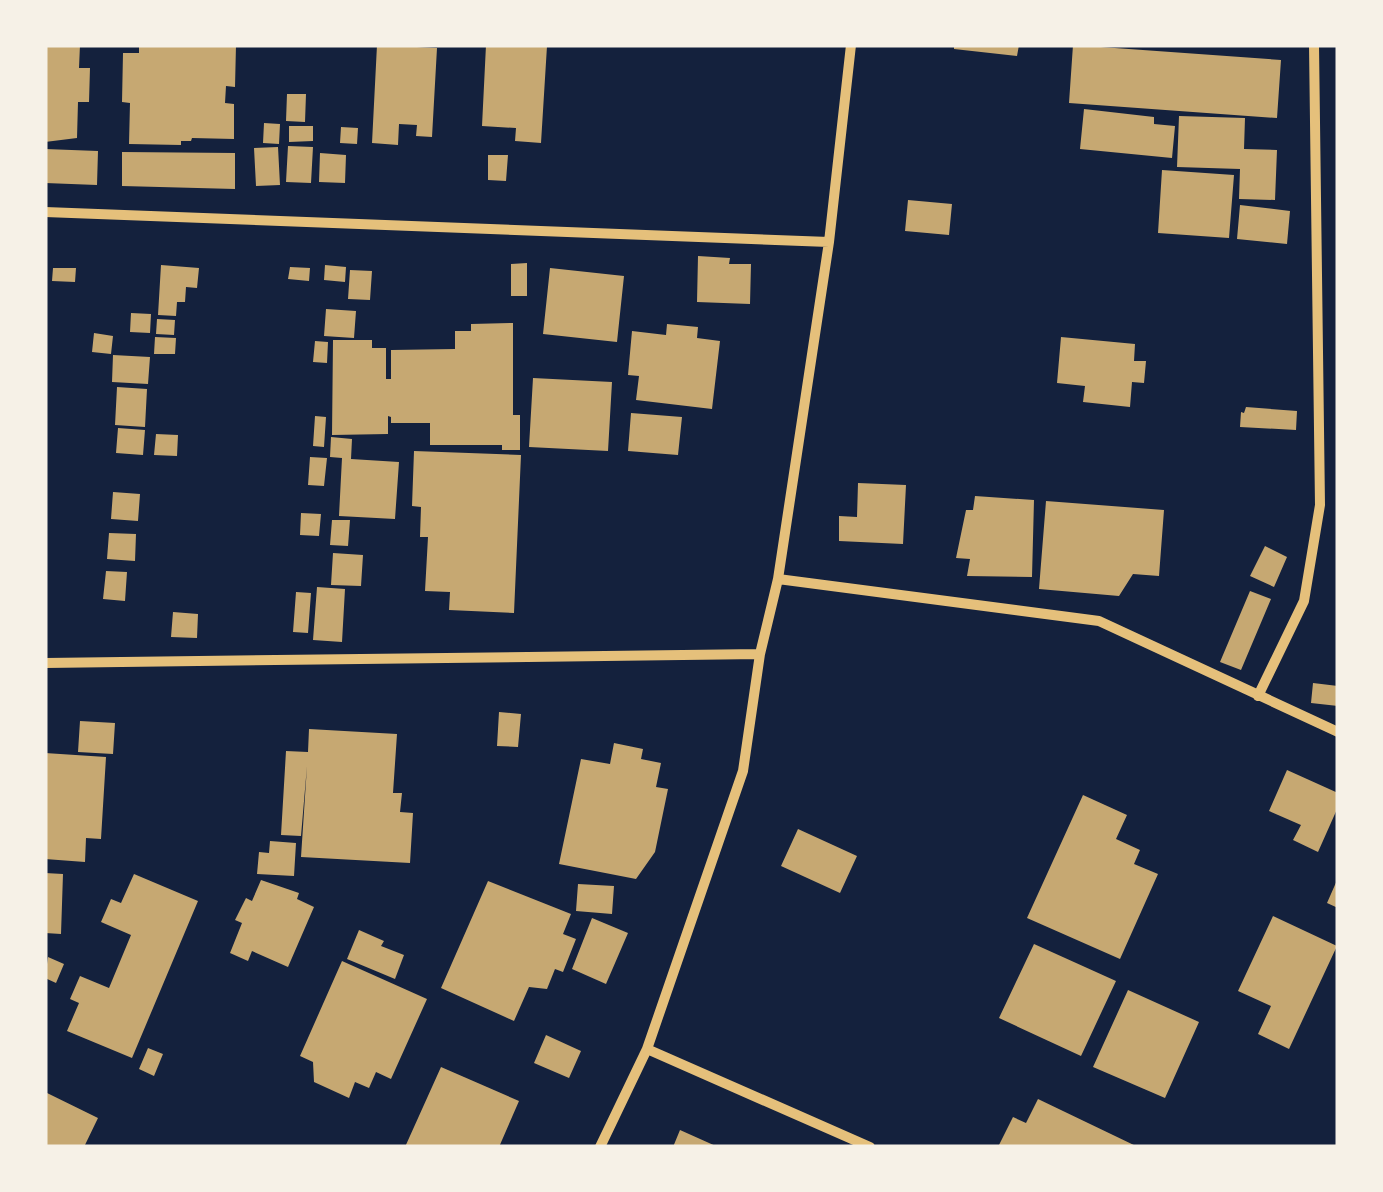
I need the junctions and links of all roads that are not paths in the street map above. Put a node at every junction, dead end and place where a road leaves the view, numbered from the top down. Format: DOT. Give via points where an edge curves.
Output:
graph roads {
  1 [pos="851,45"];
  2 [pos="1314,45"];
  3 [pos="45,212"];
  4 [pos="829,242"];
  5 [pos="778,579"];
  6 [pos="760,654"];
  7 [pos="45,663"];
  8 [pos="1258,696"];
  9 [pos="1338,732"];
  10 [pos="647,1049"];
  11 [pos="600,1147"];
  12 [pos="870,1147"];
  1 -- 4 [label="street"];
  2 -- 8 [label="street" via="1320,505 1304,601"];
  3 -- 4 [label="street"];
  4 -- 5 [label="street"];
  5 -- 6 [label="street"];
  5 -- 8 [label="street" via="1099,621"];
  6 -- 7 [label="street"];
  6 -- 10 [label="street" via="743,771"];
  8 -- 9 [label="street"];
  10 -- 11 [label="street"];
  10 -- 12 [label="street"];
}
